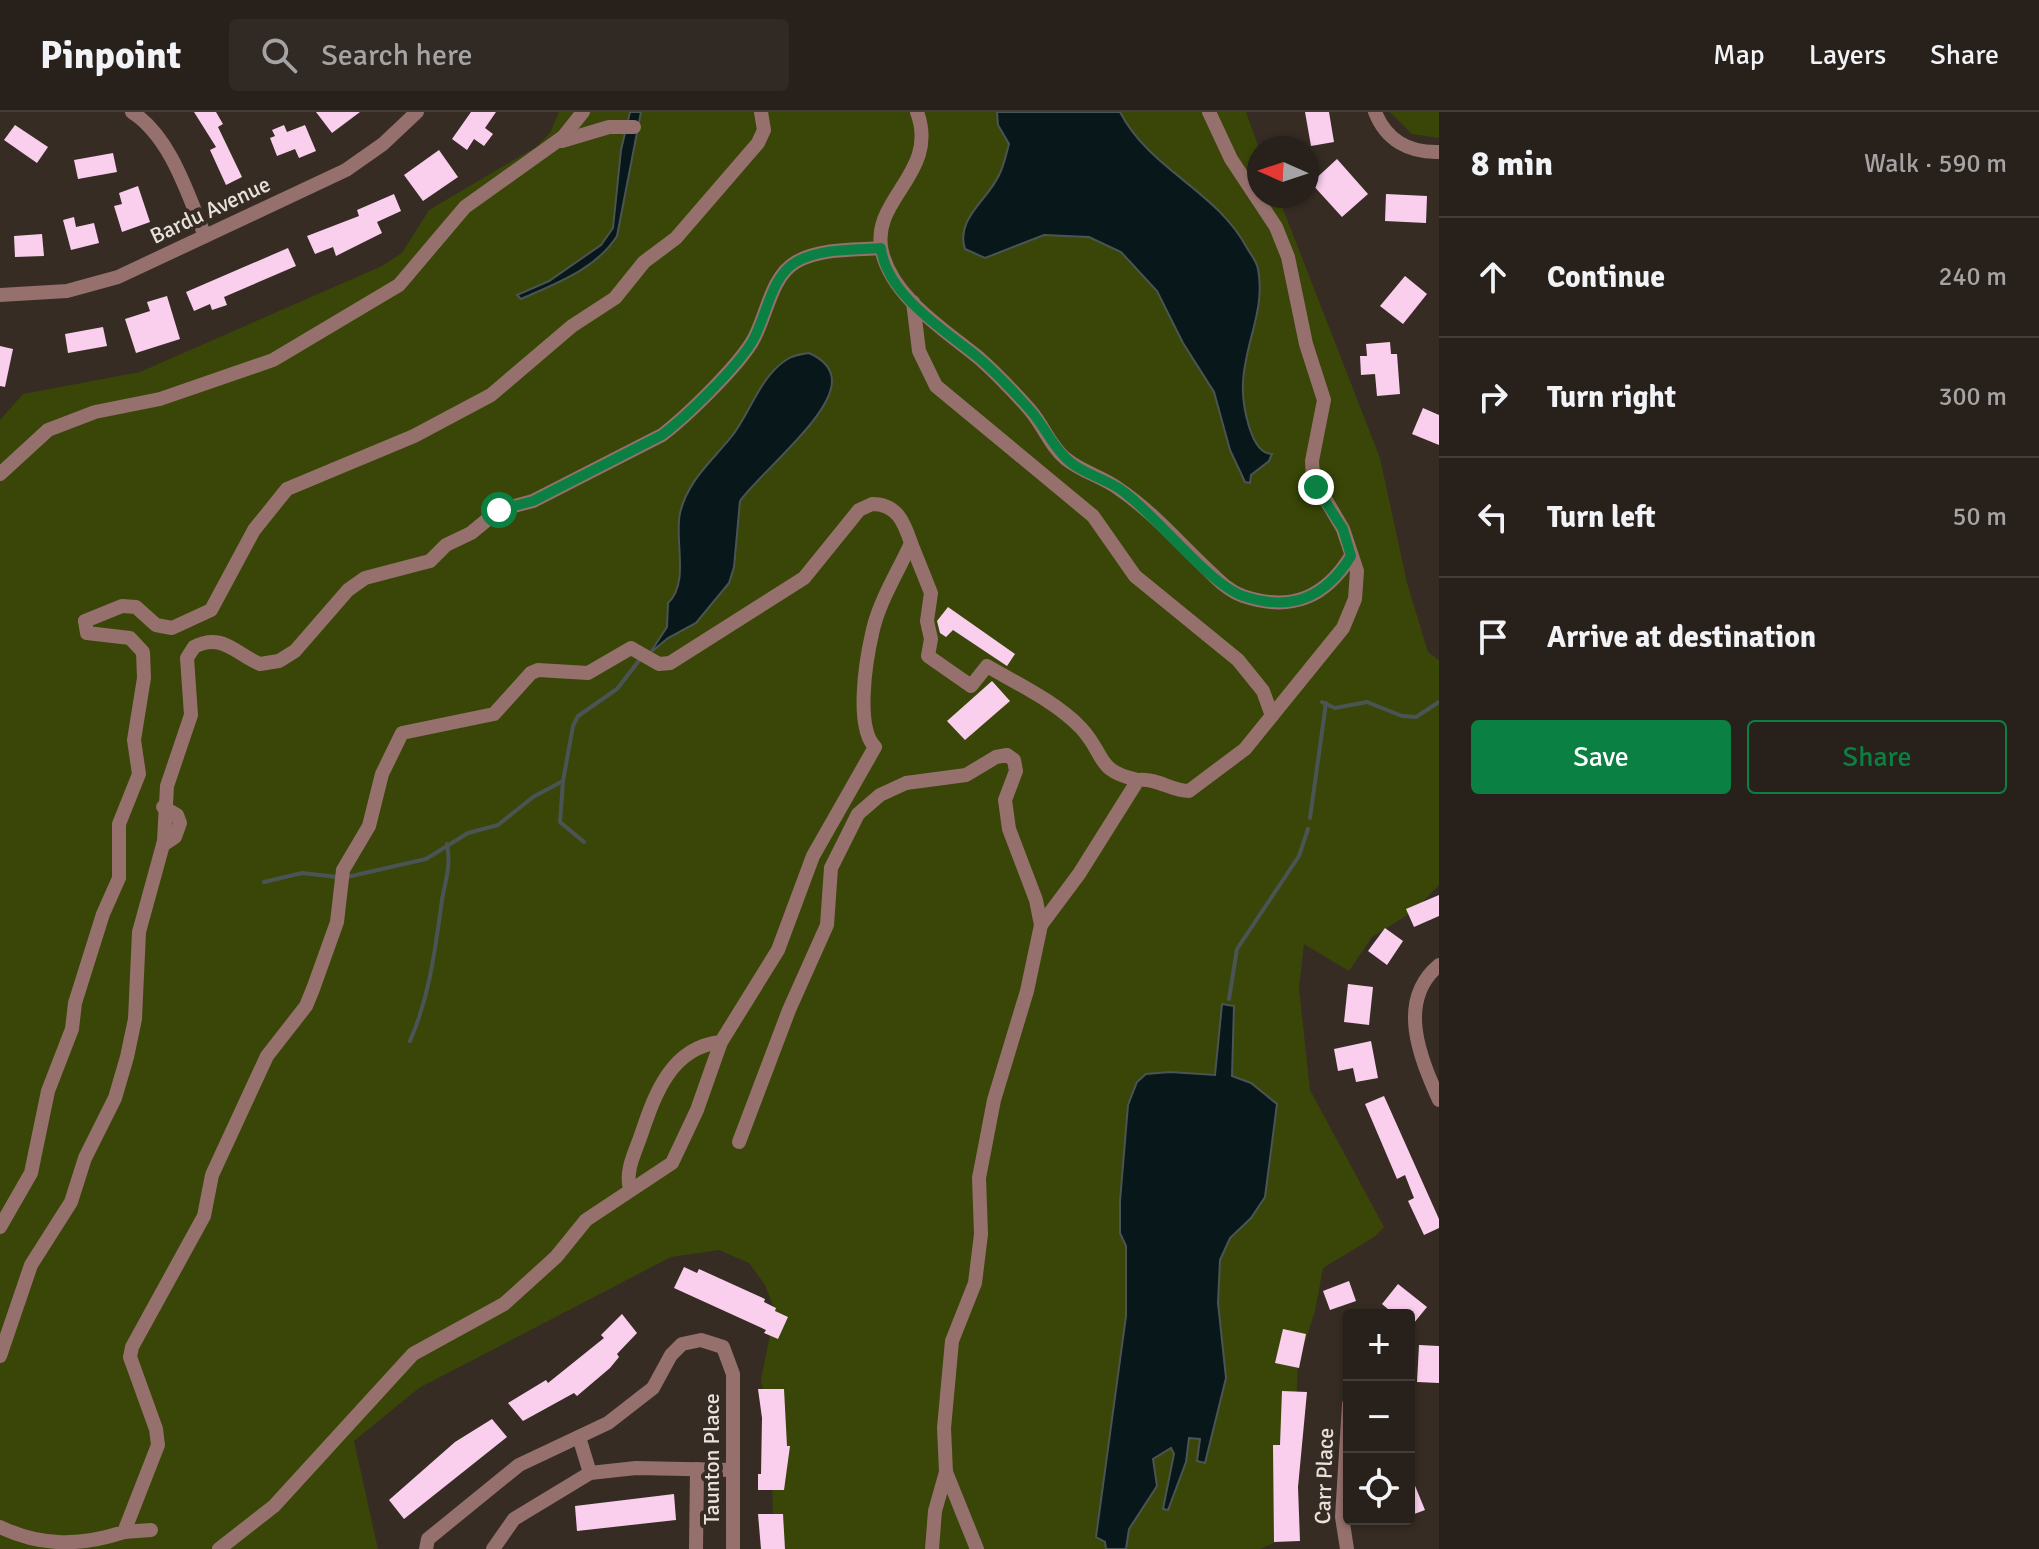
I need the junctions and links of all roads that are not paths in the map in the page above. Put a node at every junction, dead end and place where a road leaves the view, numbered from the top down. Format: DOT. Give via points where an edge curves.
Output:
graph roads {
  1 [pos="132,112"];
  2 [pos="417,112"];
  3 [pos="583,112"];
  4 [pos="761,112"];
  5 [pos="917,112"];
  6 [pos="1209,112"];
  7 [pos="1375,112"];
  8 [pos="632,127"];
  9 [pos="551,147"];
  10 [pos="1439,152"];
  11 [pos="205,236"];
  12 [pos="881,248"];
  13 [pos="0,295"];
  14 [pos="913,302"];
  15 [pos="0,474"];
  16 [pos="911,543"];
  17 [pos="1351,556"];
  18 [pos="1272,716"];
  19 [pos="1138,780"];
  20 [pos="1041,925"];
  21 [pos="1439,965"];
  22 [pos="721,1042"];
  23 [pos="1439,1100"];
  24 [pos="739,1142"];
  25 [pos="630,1189"];
  26 [pos="0,1227"];
  27 [pos="0,1356"];
  28 [pos="579,1437"];
  29 [pos="1346,1453"];
  30 [pos="697,1469"];
  31 [pos="733,1470"];
  32 [pos="946,1472"];
  33 [pos="590,1473"];
  34 [pos="0,1527"];
  35 [pos="151,1530"];
  36 [pos="124,1532"];
  37 [pos="219,1549"];
  38 [pos="426,1549"];
  39 [pos="493,1549"];
  40 [pos="696,1549"];
  41 [pos="733,1549"];
  42 [pos="932,1549"];
  43 [pos="977,1549"];
  44 [pos="1347,1549"];
  1 -- 11 [label="street" via="165,148"];
  2 -- 11 [label="street, Bardu Avenue" via="346,170"];
  3 -- 9 [label="street"];
  4 -- 26 [label="street" via="764,130 758,143 615,298 572,326 472,408 287,489 254,530 211,610 172,628 156,625 136,607 122,606 85,621 87,633 130,638 143,652 134,740 139,774 119,824 119,878 48,1091 37,1155"];
  5 -- 12 [label="street" via="923,128 919,161 885,216"];
  6 -- 17 [label="street" via="1288,257 1324,400 1313,478 1343,529"];
  7 -- 10 [label="street" via="1385,131 1402,145"];
  8 -- 9 [label="street" via="611,127"];
  9 -- 15 [label="street" via="465,207 399,285 330,327 260,365 48,430"];
  11 -- 13 [label="street, Bardu Avenue" via="93,285"];
  12 -- 14 [label="street" via="895,280"];
  12 -- 27 [label="street" via="810,256 793,264 781,276 750,344 662,435 533,501 499,510 430,561 365,578 279,661 260,664 214,641 194,647 187,658 191,715 163,807 163,845 139,932 135,1019 115,1098 85,1158 71,1202 31,1265"];
  14 -- 17 [label="street" via="982,361 1031,412 1064,458 1118,488 1233,591 1273,601 1314,596 1328,588"];
  14 -- 18 [label="street" via="919,351 936,386 1093,516 1135,576 1238,660 1268,699"];
  16 -- 19 [label="street" via="931,593 928,656 971,686 987,666 1081,729 1112,773"];
  16 -- 22 [label="street" via="871,634 863,717 875,747 813,856 778,950"];
  16 -- 36 [label="street" via="895,511 881,504 866,505 804,578 670,663 659,664 631,648 588,673 538,670 494,714 402,733 382,774 369,826 343,870 337,922 313,989 267,1056 212,1175 204,1216 132,1347 130,1357 158,1445"];
  17 -- 18 [label="street" via="1357,571 1355,599 1343,628"];
  18 -- 19 [label="street" via="1245,749 1189,791"];
  19 -- 20 [label="street"];
  20 -- 24 [label="street" via="1009,829 1005,800 1016,771 1007,755 958,777 906,783 866,804 831,868 827,925"];
  20 -- 32 [label="street" via="982,1157 975,1283 952,1341 944,1428"];
  21 -- 23 [label="street" via="1421,986 1414,1009 1420,1052"];
  22 -- 25 [label="street" via="672,1163"];
  22 -- 25 [label="street" via="684,1055 654,1095 628,1170"];
  25 -- 37 [label="street" via="586,1220 556,1257 504,1304 413,1354 274,1506"];
  28 -- 31 [label="street, Taunton Place" via="608,1423 653,1388 682,1344 701,1340 723,1347 733,1374"];
  28 -- 33 [label="street"];
  28 -- 38 [label="street" via="519,1465 428,1539"];
  29 -- 44 [label="street, Carr Place" via="1342,1517"];
  30 -- 31 [label="street"];
  30 -- 33 [label="street"];
  30 -- 40 [label="street, Taunton Place"];
  31 -- 41 [label="street, Taunton Place"];
  32 -- 42 [label="street"];
  32 -- 43 [label="street"];
  33 -- 39 [label="street" via="514,1519"];
  34 -- 36 [label="street" via="19,1536 78,1544"];
  35 -- 36 [label="street"];
}
